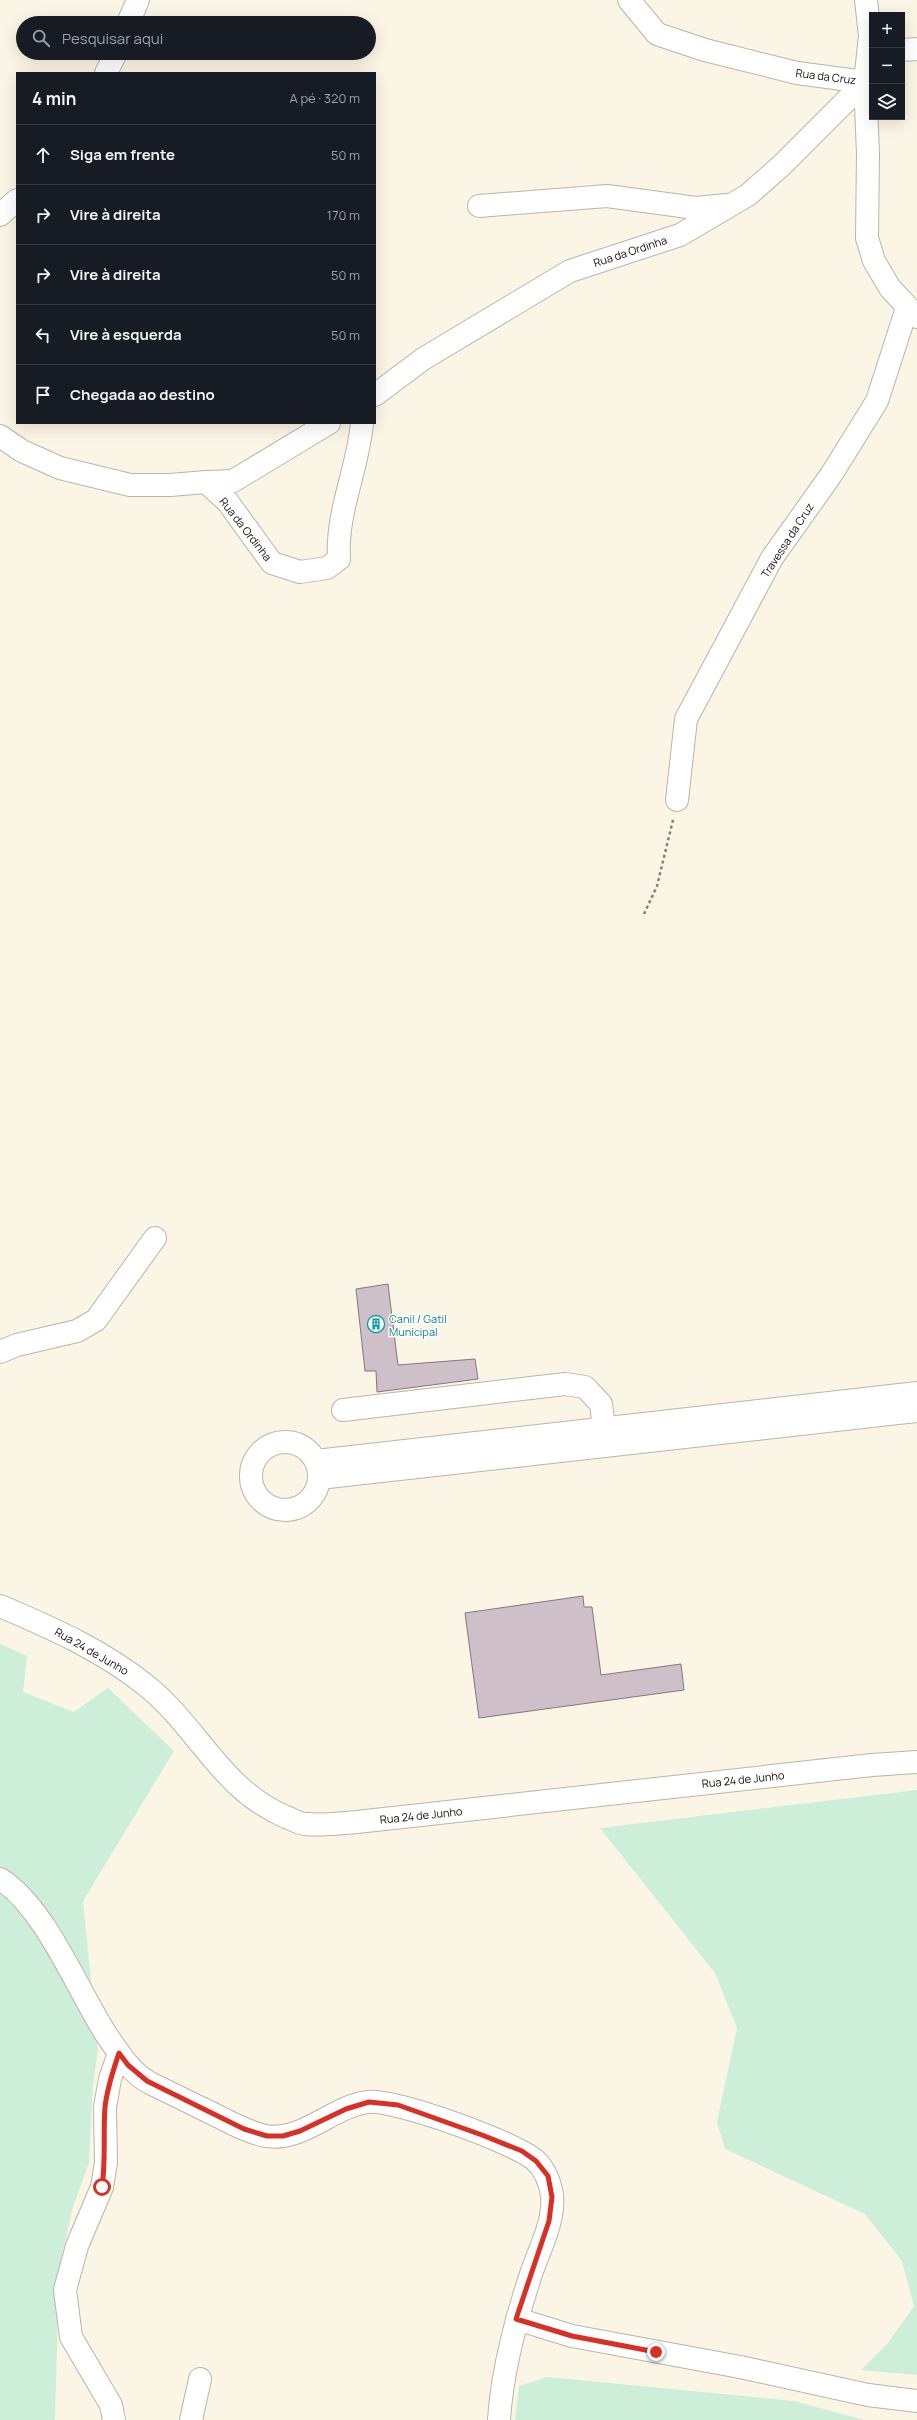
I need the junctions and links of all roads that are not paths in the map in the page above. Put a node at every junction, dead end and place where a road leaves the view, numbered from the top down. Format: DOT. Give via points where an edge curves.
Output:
graph roads {
  1 [pos="138,0"];
  2 [pos="629,0"];
  3 [pos="866,0"];
  4 [pos="131,16"];
  5 [pos="870,48"];
  6 [pos="917,49"];
  7 [pos="905,50"];
  8 [pos="869,58"];
  9 [pos="112,60"];
  10 [pos="106,72"];
  11 [pos="865,82"];
  12 [pos="16,201"];
  13 [pos="731,205"];
  14 [pos="479,206"];
  15 [pos="0,215"];
  16 [pos="912,313"];
  17 [pos="376,393"];
  18 [pos="327,424"];
  19 [pos="362,424"];
  20 [pos="0,436"];
  21 [pos="206,482"];
  22 [pos="677,800"];
  23 [pos="155,1238"];
  24 [pos="0,1352"];
  25 [pos="917,1393"];
  26 [pos="343,1410"];
  27 [pos="917,1411"];
  28 [pos="606,1438"];
  29 [pos="318,1470"];
  30 [pos="0,1606"];
  31 [pos="917,1762"];
  32 [pos="0,1879"];
  33 [pos="119,2053"];
  34 [pos="516,2319"];
  35 [pos="200,2379"];
  36 [pos="917,2401"];
  37 [pos="114,2420"];
  38 [pos="191,2420"];
  39 [pos="499,2420"];
  1 -- 4 [label="street"];
  2 -- 11 [label="street, Rua da Cruz" via="656,34 705,50 797,73"];
  3 -- 5 [label="street"];
  6 -- 7 [label="street"];
  8 -- 11 [label="street"];
  9 -- 10 [label="street"];
  11 -- 13 [label="street, Rua da Ordinha" via="782,165 748,195"];
  11 -- 16 [label="street, Rua da Cruz" via="868,153 867,238 874,261 890,288"];
  12 -- 15 [label="street"];
  13 -- 14 [label="street" via="696,208 607,196"];
  13 -- 17 [label="street, Rua da Ordinha" via="680,235 570,271 423,359"];
  16 -- 22 [label="street, Travessa da Cruz" via="877,401 830,475 772,558 686,719"];
  18 -- 21 [label="street" via="233,481"];
  19 -- 21 [label="street, Rua da Ordinha" via="343,510 338,542 339,559 327,568 300,572 272,563 227,501"];
  20 -- 21 [label="street" via="22,451 60,468 130,485"];
  23 -- 24 [label="street" via="96,1320 77,1331 17,1345"];
  25 -- 28 [label="street"];
  26 -- 28 [label="street" via="565,1384 585,1387 593,1394 600,1404"];
  27 -- 28 [label="street"];
  28 -- 29 [label="street"];
  30 -- 31 [label="street, Rua 24 de Junho" via="53,1629 124,1668 174,1712 238,1787 267,1809 305,1824 357,1822 872,1764"];
  32 -- 33 [label="street" via="9,1885 42,1923 90,2009"];
  33 -- 34 [label="street" via="128,2065 147,2081 244,2129 267,2136 283,2136 300,2131 346,2109 369,2102 398,2105 522,2151 536,2161 548,2176 552,2197 549,2221"];
  33 -- 37 [label="street" via="110,2079 105,2107 106,2163 102,2187 78,2246 65,2290 71,2337 111,2405"];
  34 -- 36 [label="street" via="572,2336 740,2367 868,2395"];
  34 -- 39 [label="street"];
  35 -- 38 [label="street"];
}
